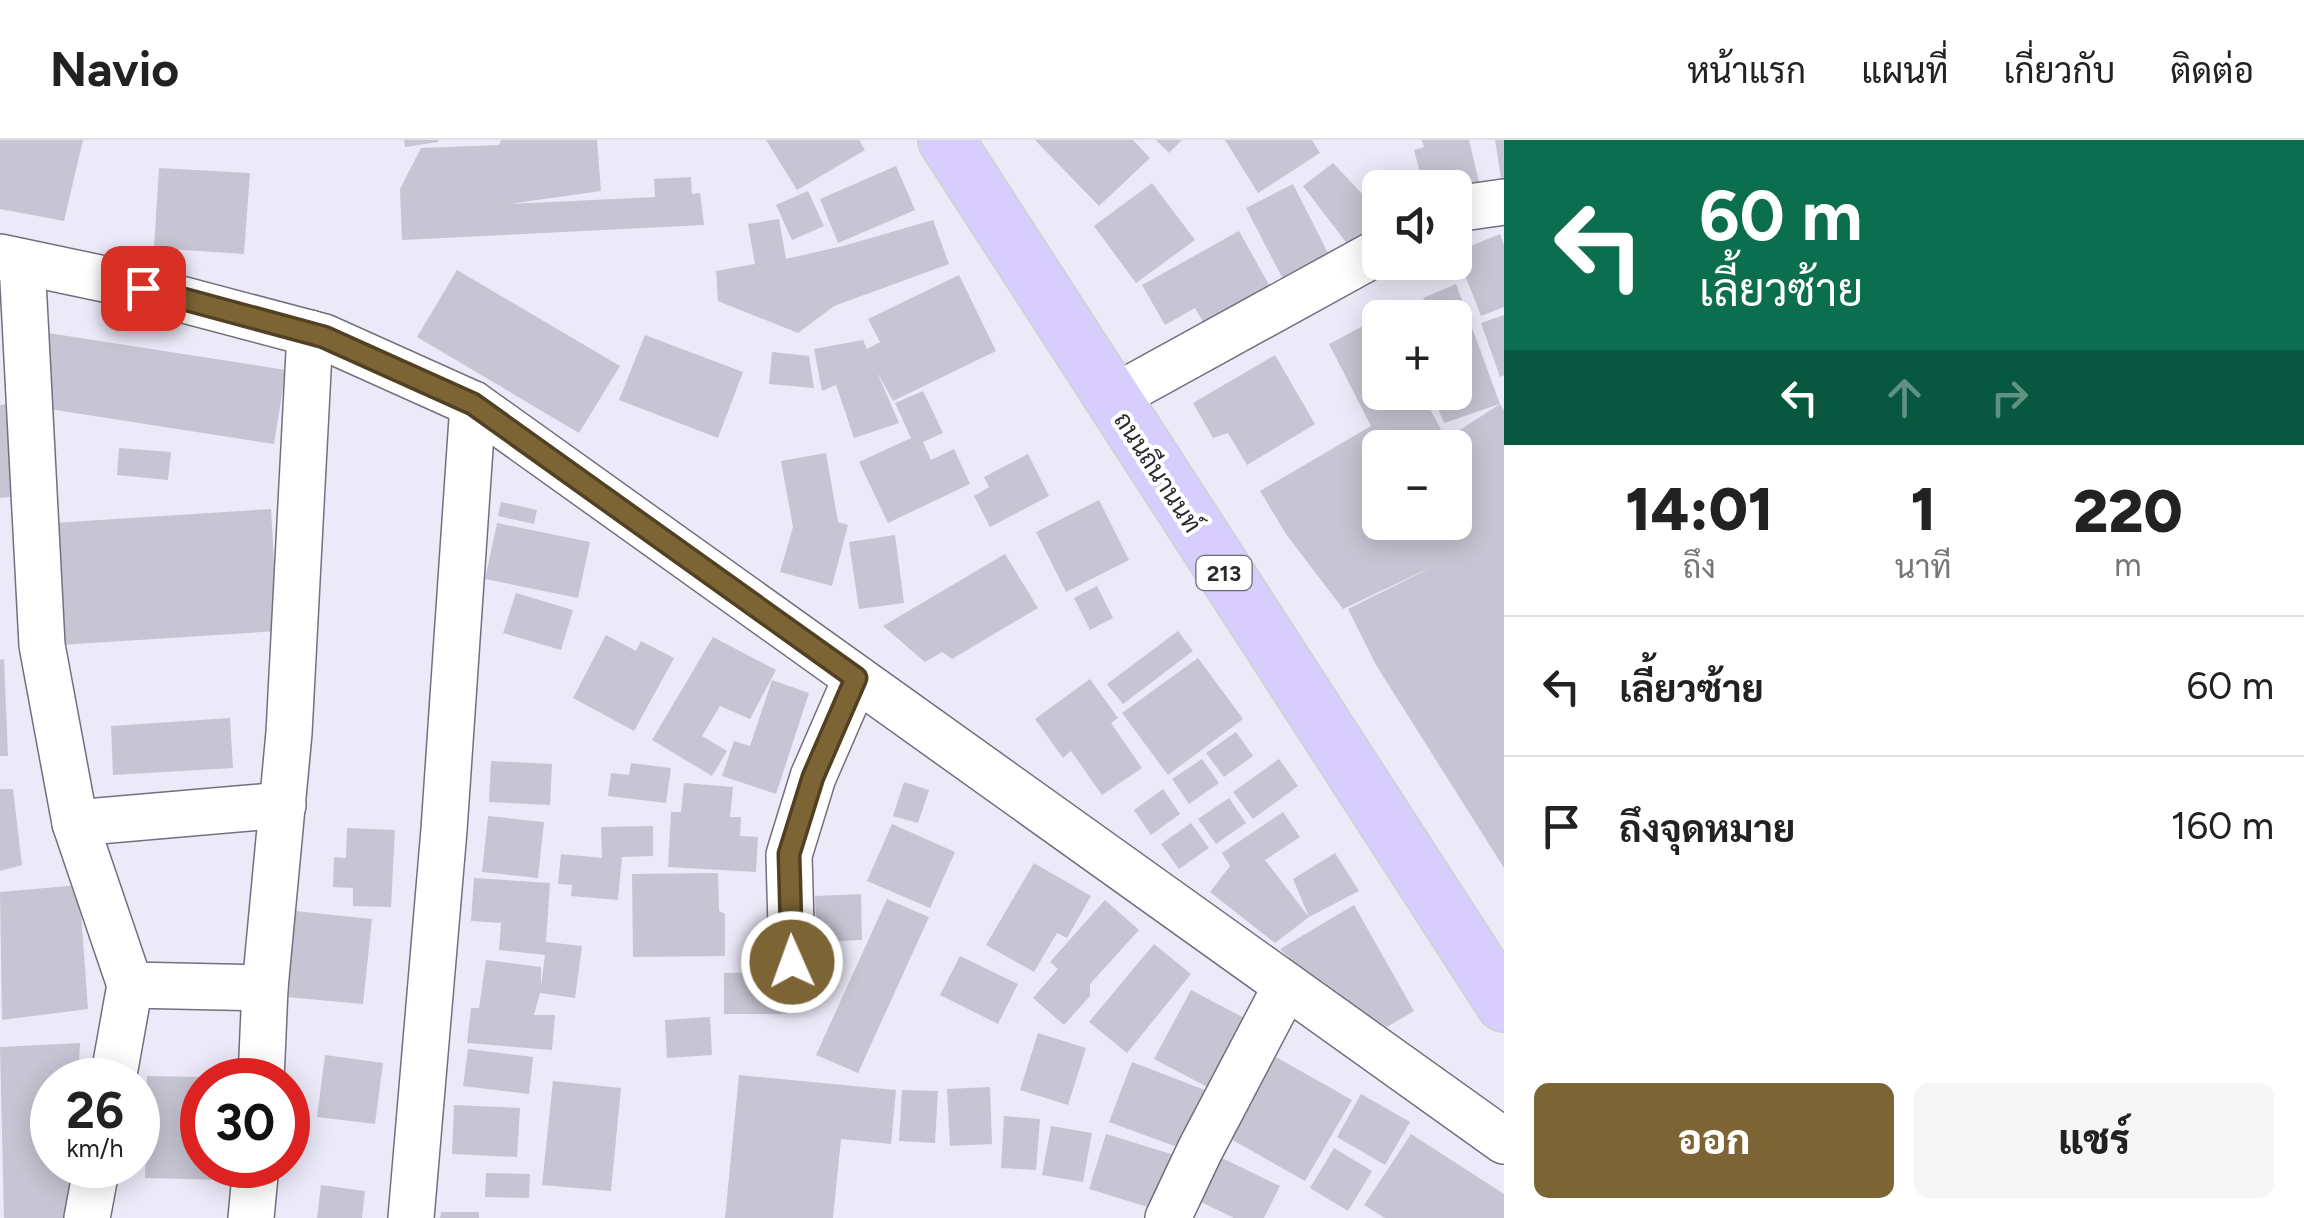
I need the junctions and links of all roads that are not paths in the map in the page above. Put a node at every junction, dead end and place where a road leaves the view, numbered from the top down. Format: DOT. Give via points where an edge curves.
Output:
graph roads {
  1 [pos="946,140"];
  2 [pos="1504,202"];
  3 [pos="1472,207"];
  4 [pos="11,259"];
  5 [pos="1362,261"];
  6 [pos="310,333"];
  7 [pos="1111,399"];
  8 [pos="473,404"];
  9 [pos="856,678"];
  10 [pos="283,804"];
  11 [pos="75,824"];
  12 [pos="792,962"];
  13 [pos="130,985"];
  14 [pos="1286,986"];
  15 [pos="265,988"];
  16 [pos="1504,1004"];
  17 [pos="117,1058"];
  18 [pos="262,1058"];
  19 [pos="1504,1142"];
  20 [pos="93,1188"];
  21 [pos="253,1188"];
  22 [pos="87,1218"];
  23 [pos="250,1218"];
  24 [pos="412,1218"];
  25 [pos="1168,1218"];
  1 -- 7 [label="main road, ถนนถีนานนท์ / 213"];
  2 -- 3 [label="street"];
  4 -- 6 [label="street"];
  4 -- 11 [label="street" via="24,358 42,645"];
  5 -- 7 [label="street"];
  6 -- 8 [label="street"];
  6 -- 10 [label="street"];
  7 -- 16 [label="main road, ถนนถีนานนท์ / 213"];
  8 -- 9 [label="street"];
  8 -- 24 [label="street"];
  9 -- 12 [label="street" via="789,854"];
  9 -- 14 [label="street"];
  10 -- 11 [label="street"];
  10 -- 15 [label="street"];
  11 -- 13 [label="street"];
  13 -- 15 [label="street"];
  13 -- 17 [label="street"];
  14 -- 19 [label="street"];
  14 -- 25 [label="street"];
  15 -- 18 [label="street"];
  20 -- 22 [label="street"];
  21 -- 23 [label="street"];
}
